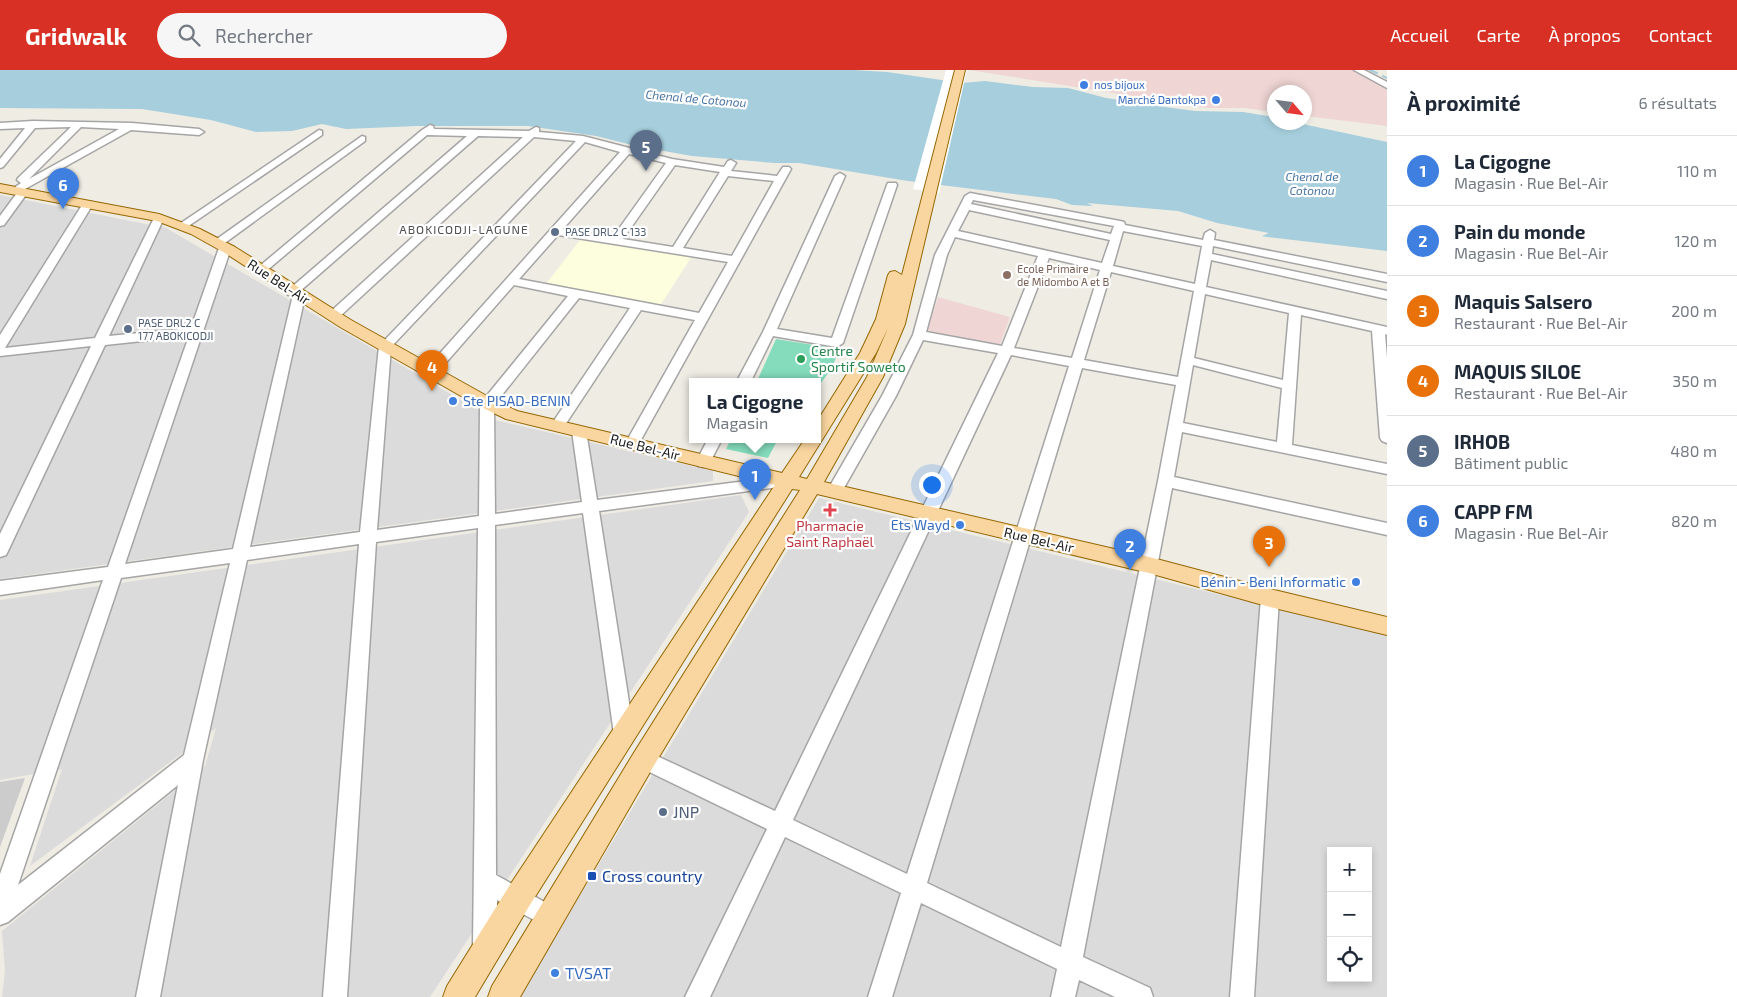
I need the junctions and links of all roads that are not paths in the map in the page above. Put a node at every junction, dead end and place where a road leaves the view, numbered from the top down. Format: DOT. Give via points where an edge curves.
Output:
graph roads {
  1 [pos="950,70"];
  2 [pos="960,70"];
  3 [pos="1358,70"];
  4 [pos="1384,73"];
  5 [pos="1368,75"];
  6 [pos="1387,85"];
  7 [pos="33,124"];
  8 [pos="79,124"];
  9 [pos="0,126"];
  10 [pos="132,126"];
  11 [pos="199,132"];
  12 [pos="535,132"];
  13 [pos="319,133"];
  14 [pos="476,133"];
  15 [pos="362,138"];
  16 [pos="583,139"];
  17 [pos="466,142"];
  18 [pos="523,143"];
  19 [pos="627,150"];
  20 [pos="672,162"];
  21 [pos="0,165"];
  22 [pos="728,168"];
  23 [pos="840,176"];
  24 [pos="892,185"];
  25 [pos="13,190"];
  26 [pos="924,191"];
  27 [pos="88,204"];
  28 [pos="964,206"];
  29 [pos="159,218"];
  30 [pos="0,223"];
  31 [pos="183,225"];
  32 [pos="555,231"];
  33 [pos="1118,232"];
  34 [pos="951,233"];
  35 [pos="616,240"];
  36 [pos="1208,244"];
  37 [pos="222,245"];
  38 [pos="676,250"];
  39 [pos="1045,254"];
  40 [pos="735,260"];
  41 [pos="1107,268"];
  42 [pos="261,270"];
  43 [pos="1387,278"];
  44 [pos="511,281"];
  45 [pos="1200,289"];
  46 [pos="577,293"];
  47 [pos="296,294"];
  48 [pos="1387,295"];
  49 [pos="638,305"];
  50 [pos="1295,310"];
  51 [pos="333,316"];
  52 [pos="703,318"];
  53 [pos="1383,330"];
  54 [pos="196,331"];
  55 [pos="770,332"];
  56 [pos="918,335"];
  57 [pos="100,341"];
  58 [pos="0,345"];
  59 [pos="385,346"];
  60 [pos="1006,351"];
  61 [pos="0,352"];
  62 [pos="1188,360"];
  63 [pos="1078,363"];
  64 [pos="431,371"];
  65 [pos="746,378"];
  66 [pos="1184,382"];
  67 [pos="1289,386"];
  68 [pos="487,404"];
  69 [pos="558,425"];
  70 [pos="1175,426"];
  71 [pos="821,428"];
  72 [pos="578,431"];
  73 [pos="1387,438"];
  74 [pos="713,443"];
  75 [pos="811,443"];
  76 [pos="632,444"];
  77 [pos="1284,448"];
  78 [pos="703,462"];
  79 [pos="1387,469"];
  80 [pos="786,481"];
  81 [pos="1166,481"];
  82 [pos="812,487"];
  83 [pos="835,491"];
  84 [pos="590,507"];
  85 [pos="930,513"];
  86 [pos="485,521"];
  87 [pos="1387,530"];
  88 [pos="1022,536"];
  89 [pos="368,538"];
  90 [pos="0,551"];
  91 [pos="240,555"];
  92 [pos="1149,566"];
  93 [pos="114,572"];
  94 [pos="0,588"];
  95 [pos="1270,598"];
  96 [pos="1387,626"];
  97 [pos="624,734"];
  98 [pos="644,759"];
  99 [pos="193,760"];
  100 [pos="781,825"];
  101 [pos="485,881"];
  102 [pos="914,888"];
  103 [pos="518,898"];
  104 [pos="0,906"];
  105 [pos="0,914"];
  106 [pos="551,918"];
  107 [pos="485,953"];
  108 [pos="1070,963"];
  109 [pos="148,997"];
  110 [pos="335,997"];
  111 [pos="458,997"];
  112 [pos="503,997"];
  113 [pos="697,997"];
  114 [pos="880,997"];
  115 [pos="1062,997"];
  116 [pos="1141,997"];
  117 [pos="1242,997"];
  1 -- 26 [label="main road"];
  2 -- 26 [label="main road"];
  3 -- 5 [label="street"];
  4 -- 5 [label="street"];
  5 -- 6 [label="street"];
  7 -- 8 [label="street"];
  7 -- 9 [label="street"];
  7 -- 21 [label="street"];
  8 -- 10 [label="street"];
  8 -- 25 [label="street"];
  10 -- 11 [label="street"];
  10 -- 25 [label="street"];
  12 -- 14 [label="street"];
  12 -- 16 [label="street"];
  12 -- 18 [label="street"];
  13 -- 31 [label="street"];
  14 -- 17 [label="street"];
  14 -- 42 [label="street" via="427,130"];
  15 -- 37 [label="street"];
  16 -- 19 [label="street"];
  16 -- 59 [label="street"];
  17 -- 18 [label="street"];
  17 -- 47 [label="street"];
  18 -- 51 [label="street"];
  19 -- 20 [label="street"];
  19 -- 32 [label="street"];
  20 -- 22 [label="street"];
  20 -- 35 [label="street"];
  22 -- 38 [label="street"];
  22 -- 40 [label="street" via="784,174"];
  23 -- 55 [label="street"];
  24 -- 55 [label="street" via="837,344"];
  25 -- 27 [label="main road, Rue Bel-Air"];
  25 -- 30 [label="street"];
  26 -- 71 [label="main road" via="884,319 857,373"];
  26 -- 82 [label="main road" via="893,338 875,377"];
  27 -- 29 [label="main road, Rue Bel-Air"];
  27 -- 58 [label="street"];
  28 -- 33 [label="street" via="970,196 1120,224"];
  28 -- 34 [label="street"];
  29 -- 31 [label="main road, Rue Bel-Air"];
  29 -- 57 [label="street"];
  31 -- 37 [label="main road, Rue Bel-Air"];
  32 -- 35 [label="street"];
  32 -- 44 [label="street"];
  33 -- 36 [label="street"];
  33 -- 41 [label="street"];
  34 -- 39 [label="street"];
  34 -- 56 [label="street" via="941,255"];
  35 -- 38 [label="street"];
  36 -- 43 [label="street"];
  36 -- 45 [label="street"];
  36 -- 48 [label="street"];
  37 -- 42 [label="main road, Rue Bel-Air"];
  37 -- 54 [label="street"];
  38 -- 40 [label="street"];
  39 -- 41 [label="street"];
  39 -- 60 [label="street"];
  40 -- 52 [label="street"];
  41 -- 45 [label="street"];
  41 -- 63 [label="street"];
  42 -- 47 [label="main road, Rue Bel-Air"];
  44 -- 46 [label="street"];
  44 -- 64 [label="street"];
  45 -- 50 [label="street"];
  45 -- 62 [label="street"];
  46 -- 49 [label="street"];
  46 -- 68 [label="street"];
  47 -- 51 [label="main road, Rue Bel-Air"];
  47 -- 91 [label="street"];
  49 -- 52 [label="street"];
  49 -- 69 [label="street"];
  50 -- 53 [label="street"];
  50 -- 67 [label="street"];
  51 -- 59 [label="main road, Rue Bel-Air"];
  52 -- 76 [label="street"];
  53 -- 73 [label="street"];
  54 -- 57 [label="street"];
  54 -- 93 [label="street"];
  55 -- 65 [label="street"];
  56 -- 60 [label="street"];
  56 -- 83 [label="street" via="889,396"];
  57 -- 61 [label="street"];
  57 -- 90 [label="street"];
  59 -- 64 [label="main road, Rue Bel-Air"];
  59 -- 89 [label="street"];
  60 -- 63 [label="street"];
  60 -- 85 [label="street"];
  62 -- 66 [label="street"];
  62 -- 67 [label="street"];
  63 -- 66 [label="street"];
  63 -- 88 [label="street"];
  64 -- 68 [label="main road, Rue Bel-Air"];
  66 -- 70 [label="street"];
  67 -- 77 [label="street"];
  68 -- 69 [label="main road, Rue Bel-Air" via="512,415"];
  68 -- 86 [label="street"];
  69 -- 72 [label="main road, Rue Bel-Air"];
  70 -- 77 [label="street"];
  70 -- 81 [label="street"];
  72 -- 76 [label="main road, Rue Bel-Air"];
  72 -- 84 [label="street"];
  74 -- 78 [label="street"];
  75 -- 80 [label="main road"];
  76 -- 78 [label="main road, Rue Bel-Air"];
  77 -- 79 [label="street"];
  78 -- 80 [label="main road, Rue Bel-Air"];
  80 -- 82 [label="main road, Rue Bel-Air"];
  80 -- 84 [label="street"];
  80 -- 97 [label="main road"];
  81 -- 87 [label="street"];
  81 -- 92 [label="street"];
  82 -- 83 [label="main road, Rue Bel-Air"];
  82 -- 98 [label="main road"];
  83 -- 85 [label="main road, Rue Bel-Air"];
  84 -- 86 [label="street"];
  84 -- 97 [label="street"];
  85 -- 88 [label="main road, Rue Bel-Air"];
  85 -- 100 [label="street"];
  86 -- 89 [label="street"];
  86 -- 101 [label="street"];
  88 -- 92 [label="main road, Rue Bel-Air"];
  88 -- 102 [label="street"];
  89 -- 91 [label="street"];
  89 -- 110 [label="street"];
  91 -- 93 [label="street"];
  91 -- 99 [label="street"];
  92 -- 95 [label="main road, Rue Bel-Air"];
  92 -- 108 [label="street"];
  93 -- 94 [label="street"];
  93 -- 104 [label="street"];
  95 -- 96 [label="main road, Rue Bel-Air"];
  95 -- 117 [label="street"];
  97 -- 103 [label="main road"];
  98 -- 100 [label="street"];
  98 -- 106 [label="main road"];
  99 -- 105 [label="street"];
  99 -- 109 [label="street"];
  100 -- 102 [label="street"];
  100 -- 113 [label="street"];
  101 -- 103 [label="street"];
  101 -- 107 [label="street"];
  102 -- 108 [label="street"];
  102 -- 114 [label="street"];
  103 -- 106 [label="street"];
  103 -- 107 [label="main road"];
  106 -- 112 [label="main road"];
  107 -- 111 [label="main road"];
  108 -- 115 [label="street"];
  108 -- 116 [label="street"];
}
